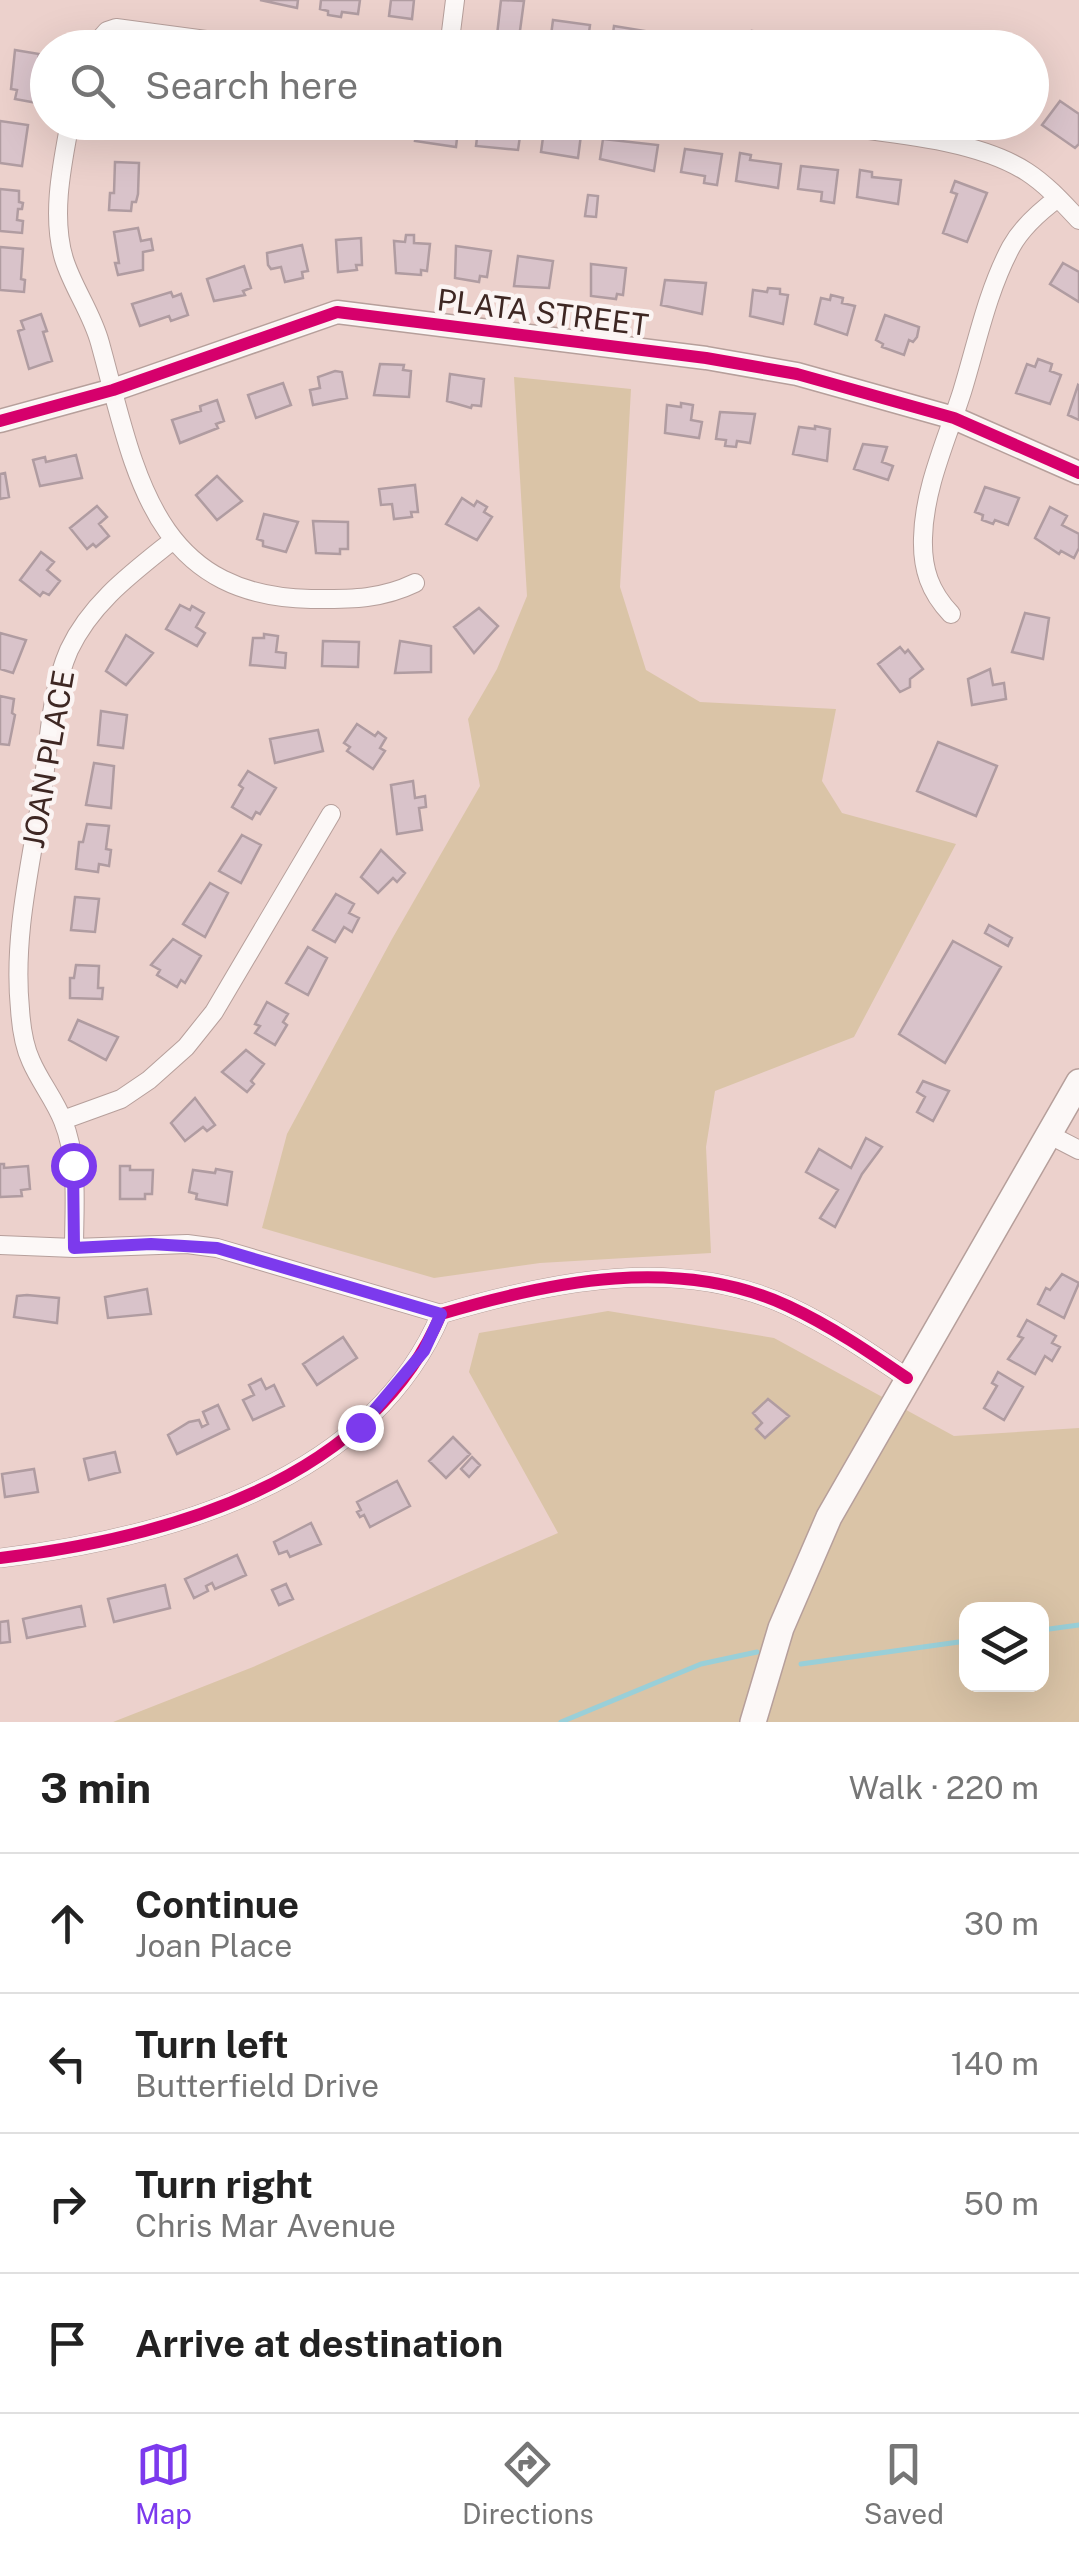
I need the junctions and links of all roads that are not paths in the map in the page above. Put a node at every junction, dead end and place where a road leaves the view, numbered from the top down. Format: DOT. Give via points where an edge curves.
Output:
graph roads {
  1 [pos="455,0"];
  2 [pos="451,30"];
  3 [pos="67,140"];
  4 [pos="920,140"];
  5 [pos="1058,198"];
  6 [pos="1079,220"];
  7 [pos="113,390"];
  8 [pos="954,418"];
  9 [pos="0,421"];
  10 [pos="1079,473"];
  11 [pos="172,542"];
  12 [pos="415,583"];
  13 [pos="952,614"];
  14 [pos="331,814"];
  15 [pos="1079,1082"];
  16 [pos="63,1120"];
  17 [pos="1048,1134"];
  18 [pos="1079,1150"];
  19 [pos="0,1245"];
  20 [pos="74,1248"];
  21 [pos="441,1314"];
  22 [pos="907,1378"];
  23 [pos="0,1558"];
  24 [pos="753,1722"];
  1 -- 2 [label="street"];
  3 -- 7 [label="street" via="59,196 64,260 95,325"];
  4 -- 5 [label="street" via="984,152 1024,170"];
  5 -- 6 [label="street"];
  5 -- 8 [label="street" via="1012,244"];
  7 -- 8 [label="street, PLATA STREET" via="336,312 750,365"];
  7 -- 9 [label="street, PLATA STREET"];
  7 -- 11 [label="street" via="143,487"];
  8 -- 10 [label="street, PLATA STREET"];
  8 -- 13 [label="street" via="928,497 923,538 926,576"];
  11 -- 12 [label="street" via="216,577 279,598 365,600"];
  11 -- 16 [label="street, JOAN PLACE" via="91,614 69,652 54,702 25,887 20,1009 29,1058"];
  14 -- 16 [label="street" via="214,1012 186,1047 121,1098"];
  15 -- 17 [label="main road"];
  16 -- 20 [label="street, JOAN PLACE" via="73,1165"];
  17 -- 18 [label="street"];
  17 -- 22 [label="main road"];
  19 -- 20 [label="street"];
  20 -- 21 [label="street" via="217,1248"];
  21 -- 22 [label="street" via="574,1284 705,1281 786,1305"];
  21 -- 23 [label="street" via="400,1381 360,1427 314,1462 155,1528"];
  22 -- 24 [label="main road" via="800,1580"];
}
